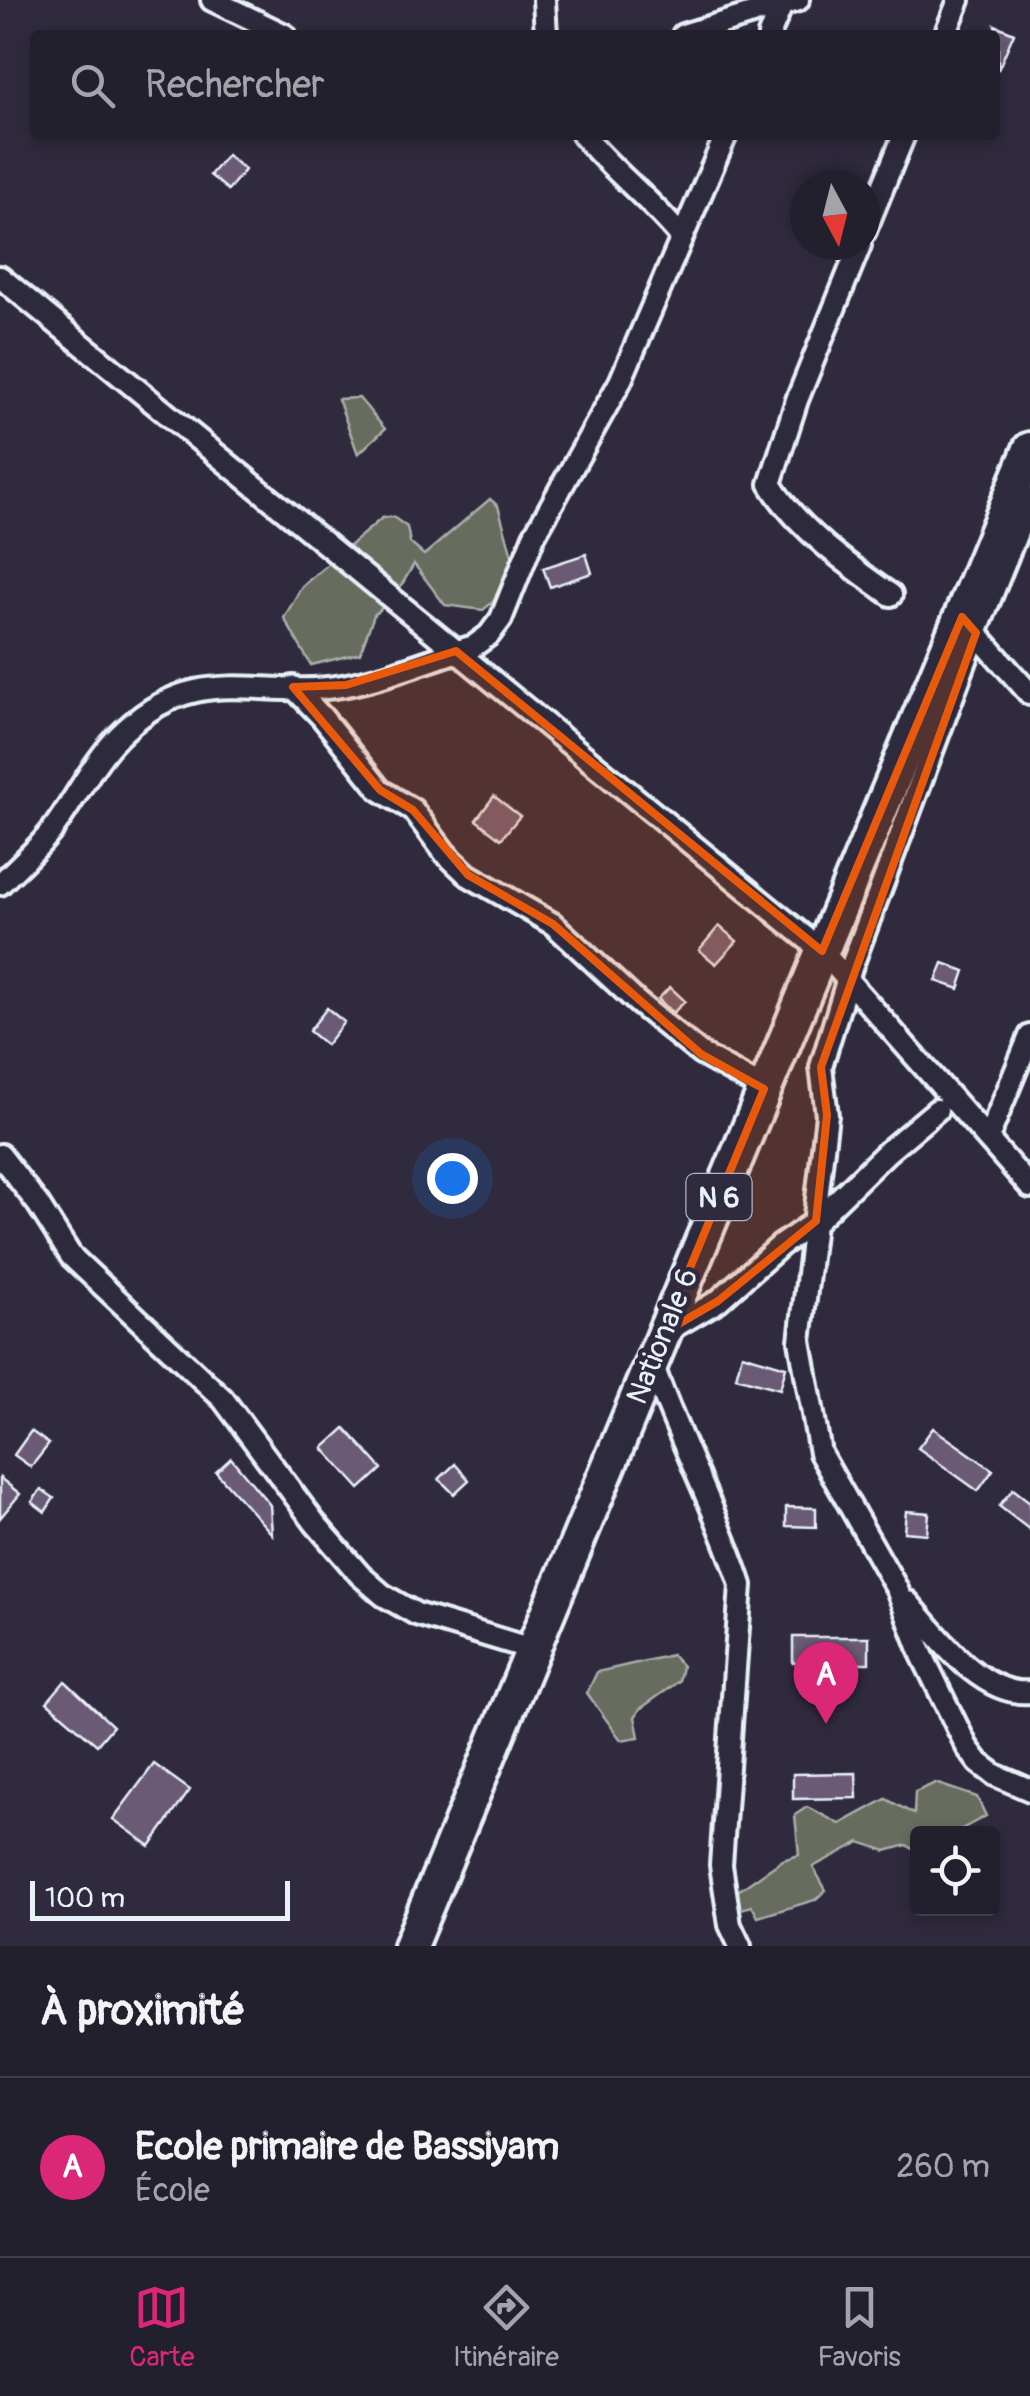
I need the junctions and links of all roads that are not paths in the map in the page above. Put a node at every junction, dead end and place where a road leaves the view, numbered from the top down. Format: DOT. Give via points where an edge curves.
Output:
graph roads {
  1 [pos="212,0"];
  2 [pos="544,0"];
  3 [pos="959,0"];
  4 [pos="788,1"];
  5 [pos="275,30"];
  6 [pos="546,30"];
  7 [pos="698,30"];
  8 [pos="772,30"];
  9 [pos="947,30"];
  10 [pos="587,140"];
  11 [pos="724,140"];
  12 [pos="902,140"];
  13 [pos="880,195"];
  14 [pos="682,238"];
  15 [pos="854,260"];
  16 [pos="0,277"];
  17 [pos="1030,449"];
  18 [pos="1030,500"];
  19 [pos="891,594"];
  20 [pos="969,625"];
  21 [pos="456,651"];
  22 [pos="293,687"];
  23 [pos="1030,694"];
  24 [pos="0,884"];
  25 [pos="822,952"];
  26 [pos="848,980"];
  27 [pos="1030,1036"];
  28 [pos="764,1089"];
  29 [pos="938,1110"];
  30 [pos="988,1138"];
  31 [pos="0,1155"];
  32 [pos="1030,1187"];
  33 [pos="816,1221"];
  34 [pos="657,1346"];
  35 [pos="897,1588"];
  36 [pos="535,1650"];
  37 [pos="1030,1692"];
  38 [pos="1030,1790"];
  39 [pos="410,1946"];
  40 [pos="740,1946"];
  1 -- 5 [label="street"];
  2 -- 6 [label="street"];
  3 -- 9 [label="street"];
  4 -- 7 [label="street"];
  4 -- 8 [label="street"];
  10 -- 14 [label="street"];
  11 -- 14 [label="street"];
  12 -- 13 [label="street"];
  14 -- 21 [label="street" via="620,382 534,536 501,619 474,646"];
  15 -- 19 [label="street" via="770,484 783,506 830,550"];
  16 -- 21 [label="street"];
  17 -- 20 [label="main road, Nationale 6 / N 6"];
  18 -- 20 [label="street"];
  20 -- 23 [label="street"];
  20 -- 25 [label="main road, Nationale 6 / N 6"];
  20 -- 26 [label="street"];
  21 -- 22 [label="street" via="346,685"];
  21 -- 25 [label="street"];
  22 -- 24 [label="street" via="178,693 124,730 53,829"];
  22 -- 28 [label="street" via="362,771 413,810 468,875 553,924 701,1054"];
  25 -- 26 [label="street"];
  25 -- 28 [label="main road, Nationale 6 / N 6"];
  26 -- 30 [label="street"];
  26 -- 33 [label="street" via="821,1067 827,1115"];
  27 -- 30 [label="street"];
  28 -- 34 [label="main road, Nationale 6 / N 6"];
  29 -- 33 [label="street"];
  30 -- 32 [label="street"];
  31 -- 36 [label="street" via="71,1256 213,1388 360,1575 416,1614"];
  33 -- 34 [label="street"];
  33 -- 35 [label="street" via="800,1341 812,1420 820,1454"];
  34 -- 36 [label="main road, Nationale 6 / N 6"];
  34 -- 40 [label="street" via="690,1460 741,1585 721,1865"];
  35 -- 37 [label="street" via="960,1661 995,1686"];
  35 -- 38 [label="street" via="922,1654 979,1763"];
  36 -- 39 [label="main road, Nationale 6 / N 6"];
}
